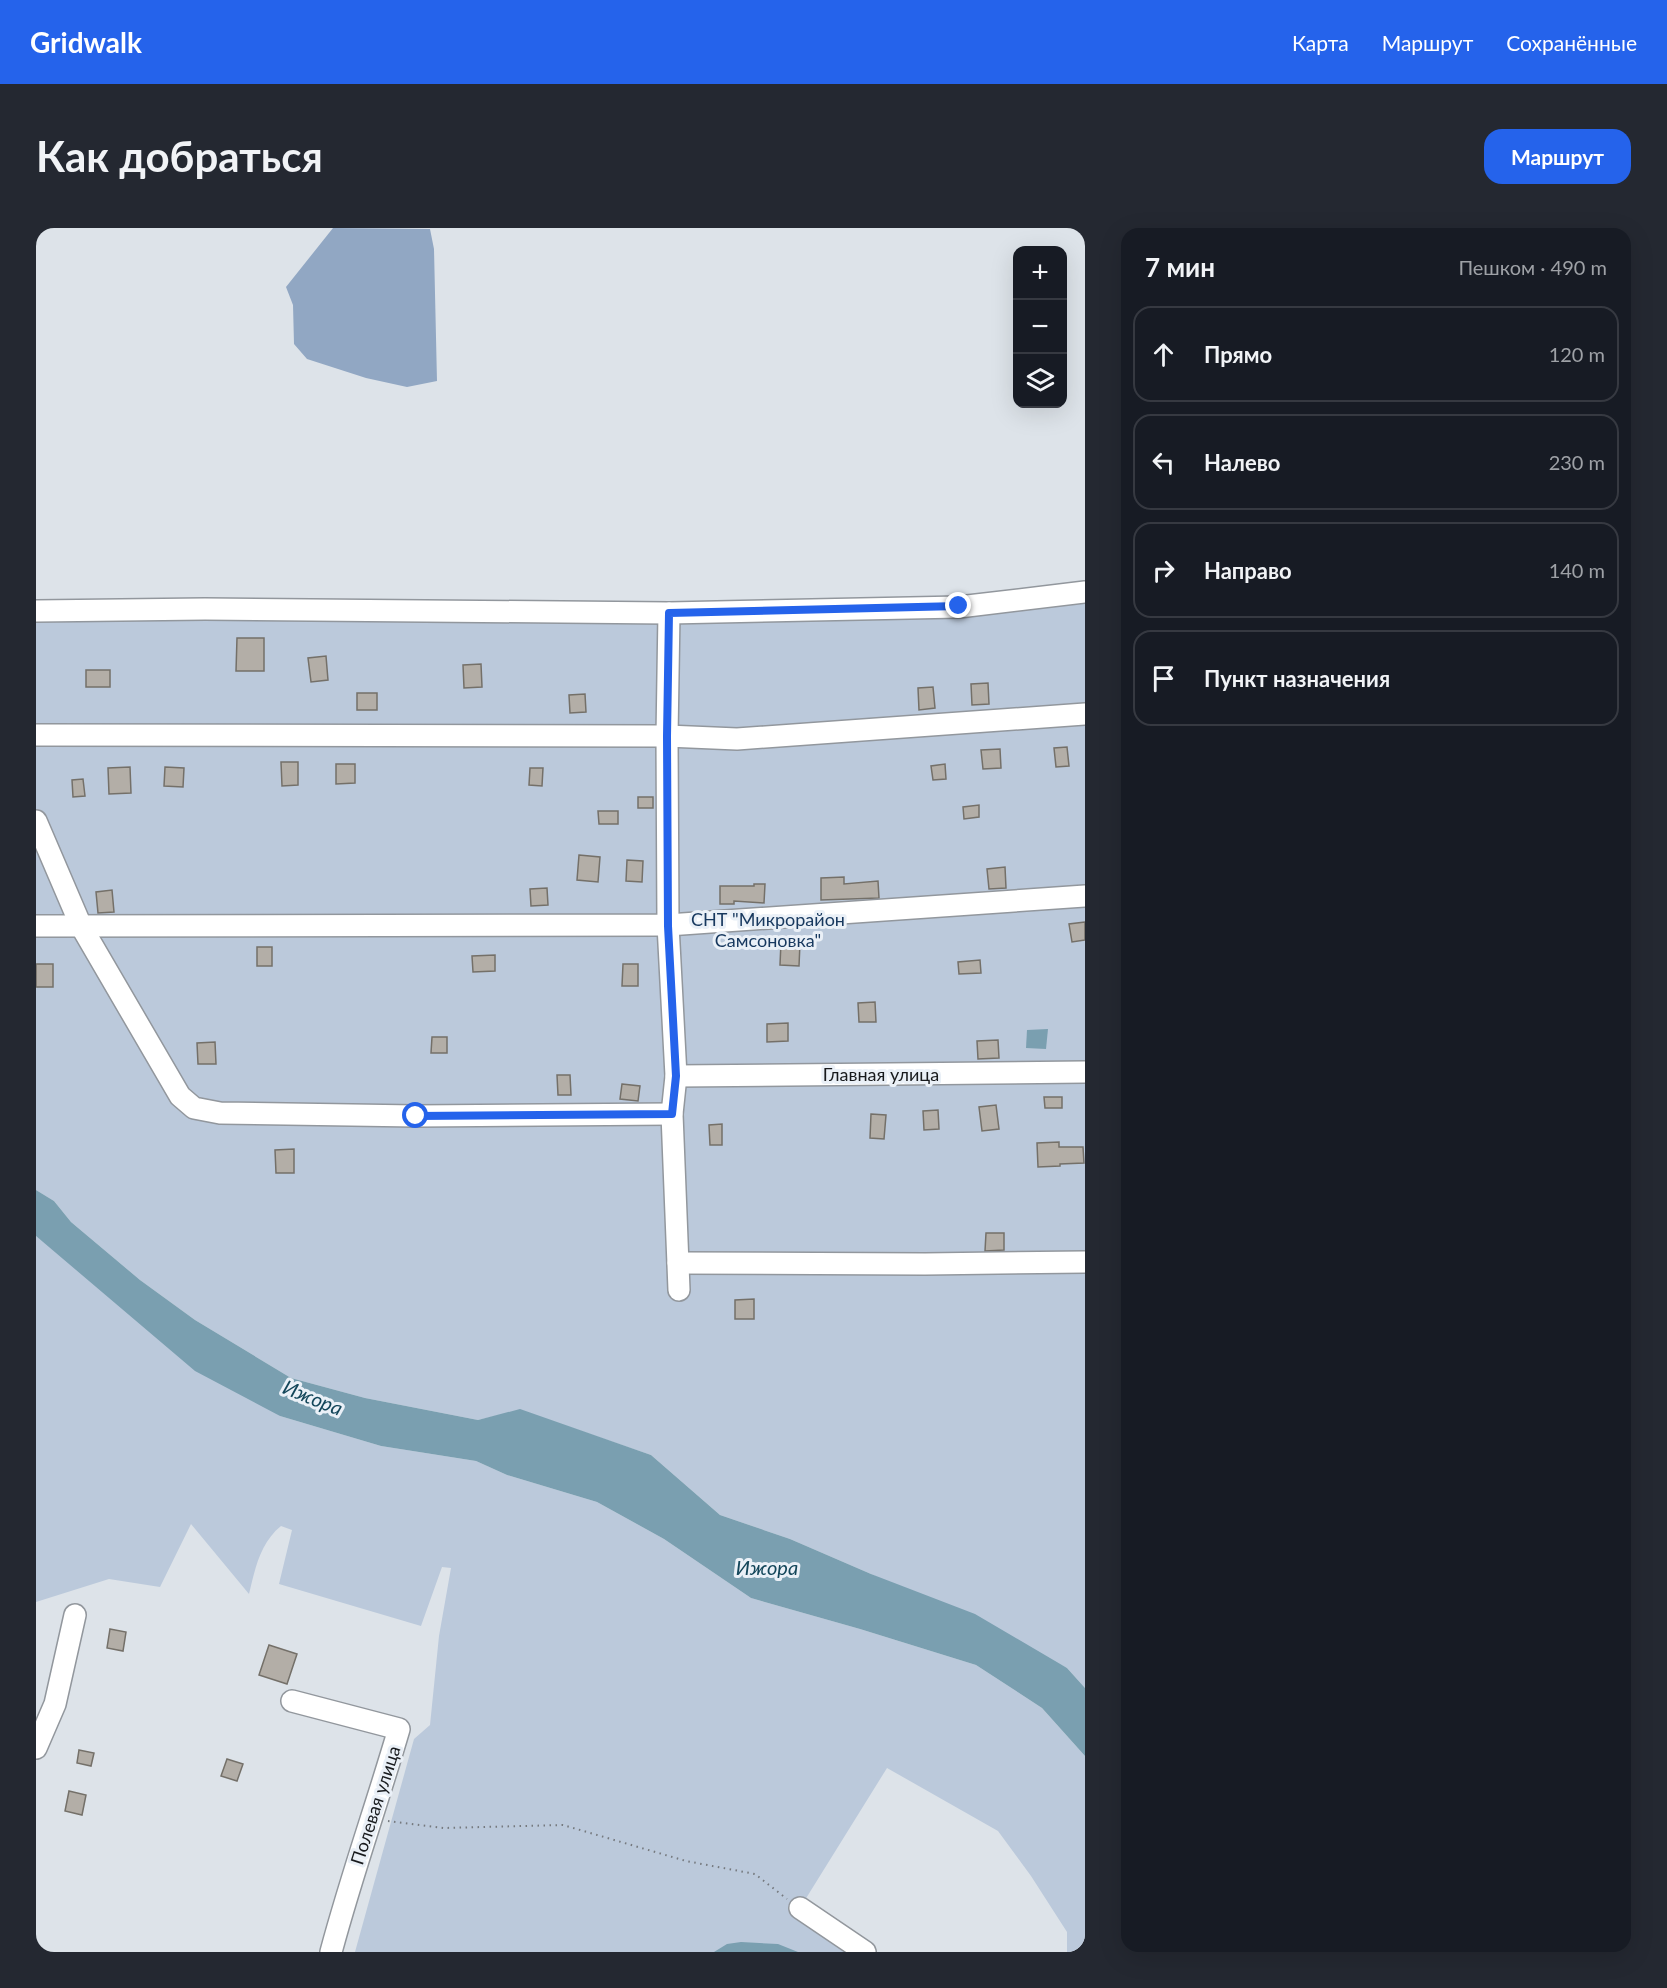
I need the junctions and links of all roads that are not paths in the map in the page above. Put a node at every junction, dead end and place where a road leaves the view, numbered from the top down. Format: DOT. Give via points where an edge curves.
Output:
graph roads {
  1 [pos="1085,592"];
  2 [pos="36,611"];
  3 [pos="669,613"];
  4 [pos="1085,714"];
  5 [pos="36,735"];
  6 [pos="667,736"];
  7 [pos="36,821"];
  8 [pos="1085,896"];
  9 [pos="36,926"];
  10 [pos="81,926"];
  11 [pos="668,926"];
  12 [pos="1085,1072"];
  13 [pos="676,1076"];
  14 [pos="672,1114"];
  15 [pos="1085,1262"];
  16 [pos="678,1263"];
  17 [pos="679,1290"];
  18 [pos="75,1616"];
  19 [pos="292,1701"];
  20 [pos="36,1748"];
  21 [pos="800,1908"];
  22 [pos="331,1952"];
  23 [pos="865,1952"];
  1 -- 3 [label="street" via="959,606"];
  2 -- 3 [label="street"];
  3 -- 6 [label="street"];
  4 -- 6 [label="street" via="737,739"];
  5 -- 6 [label="street"];
  6 -- 11 [label="street"];
  7 -- 10 [label="street"];
  8 -- 11 [label="street"];
  9 -- 10 [label="street"];
  10 -- 11 [label="street"];
  10 -- 14 [label="street" via="180,1096 194,1108 220,1113 416,1116"];
  11 -- 13 [label="street"];
  12 -- 13 [label="street, Главная улица"];
  13 -- 14 [label="street"];
  14 -- 16 [label="street"];
  15 -- 16 [label="street"];
  16 -- 17 [label="street"];
  18 -- 20 [label="street" via="55,1704"];
  19 -- 22 [label="street, Полевая улица" via="399,1729"];
  21 -- 23 [label="street"];
}
